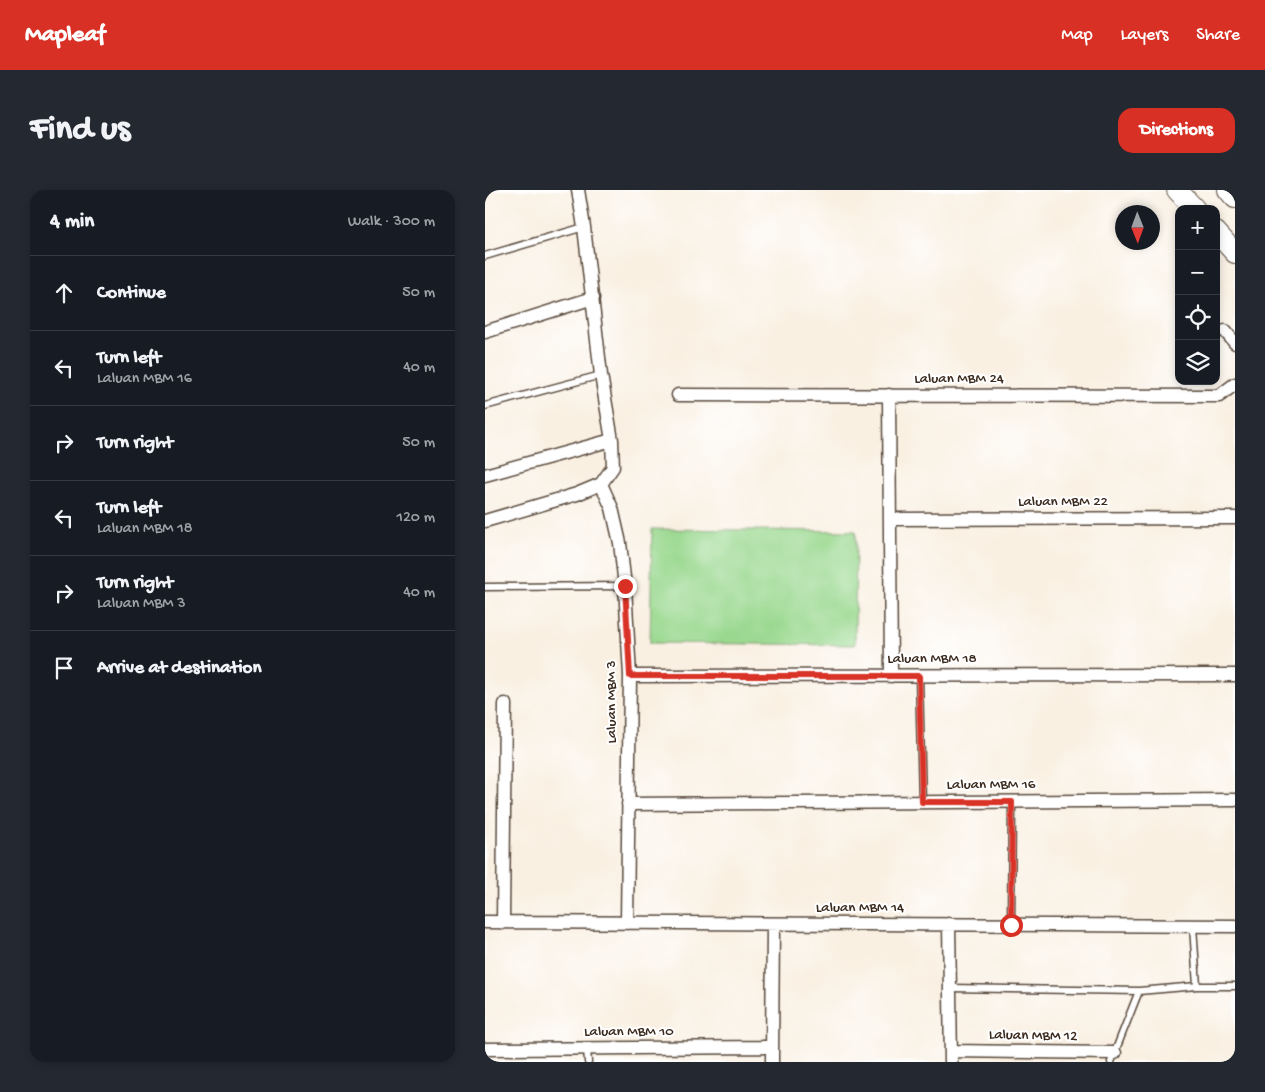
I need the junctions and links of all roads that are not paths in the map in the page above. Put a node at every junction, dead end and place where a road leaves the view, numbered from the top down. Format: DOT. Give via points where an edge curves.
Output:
graph roads {
  1 [pos="578,190"];
  2 [pos="1177,190"];
  3 [pos="1227,190"];
  4 [pos="1235,198"];
  5 [pos="1191,205"];
  6 [pos="584,227"];
  7 [pos="1220,236"];
  8 [pos="1235,253"];
  9 [pos="485,256"];
  10 [pos="593,298"];
  11 [pos="1225,331"];
  12 [pos="485,332"];
  13 [pos="1235,343"];
  14 [pos="601,375"];
  15 [pos="1235,384"];
  16 [pos="678,394"];
  17 [pos="889,395"];
  18 [pos="485,406"];
  19 [pos="612,440"];
  20 [pos="485,476"];
  21 [pos="601,484"];
  22 [pos="1235,518"];
  23 [pos="890,519"];
  24 [pos="485,521"];
  25 [pos="625,586"];
  26 [pos="485,588"];
  27 [pos="1235,675"];
  28 [pos="630,676"];
  29 [pos="891,676"];
  30 [pos="919,676"];
  31 [pos="505,704"];
  32 [pos="1235,800"];
  33 [pos="922,802"];
  34 [pos="1012,802"];
  35 [pos="628,804"];
  36 [pos="485,922"];
  37 [pos="503,922"];
  38 [pos="627,923"];
  39 [pos="773,924"];
  40 [pos="949,924"];
  41 [pos="1011,925"];
  42 [pos="1193,926"];
  43 [pos="1235,926"];
  44 [pos="1197,986"];
  45 [pos="1235,986"];
  46 [pos="950,988"];
  47 [pos="1139,991"];
  48 [pos="772,1047"];
  49 [pos="587,1048"];
  50 [pos="485,1049"];
  51 [pos="951,1057"];
  52 [pos="1113,1058"];
  53 [pos="587,1062"];
  54 [pos="772,1062"];
  1 -- 6 [label="street"];
  2 -- 5 [label="main road"];
  3 -- 4 [label="main road"];
  6 -- 9 [label="lane"];
  6 -- 10 [label="street"];
  7 -- 8 [label="main road"];
  10 -- 12 [label="street"];
  10 -- 14 [label="street"];
  11 -- 13 [label="street"];
  14 -- 18 [label="lane"];
  14 -- 19 [label="street"];
  15 -- 17 [label="street, Laluan MBM 24" via="1219,396"];
  16 -- 17 [label="street, Laluan MBM 24"];
  17 -- 23 [label="street"];
  19 -- 20 [label="street"];
  19 -- 21 [label="street" via="613,467"];
  21 -- 24 [label="street"];
  21 -- 25 [label="street, Laluan MBM 3" via="612,508"];
  22 -- 23 [label="street, Laluan MBM 22"];
  23 -- 29 [label="street"];
  25 -- 26 [label="lane"];
  25 -- 28 [label="street, Laluan MBM 3"];
  27 -- 30 [label="street, Laluan MBM 18"];
  28 -- 29 [label="street, Laluan MBM 18"];
  28 -- 35 [label="street, Laluan MBM 3"];
  29 -- 30 [label="street, Laluan MBM 18"];
  30 -- 33 [label="lane"];
  31 -- 37 [label="street"];
  32 -- 34 [label="street, Laluan MBM 16"];
  33 -- 34 [label="street, Laluan MBM 16"];
  33 -- 35 [label="street, Laluan MBM 16"];
  34 -- 41 [label="lane"];
  35 -- 38 [label="street, Laluan MBM 3"];
  36 -- 37 [label="street, Laluan MBM 14"];
  37 -- 38 [label="street, Laluan MBM 14"];
  38 -- 39 [label="street, Laluan MBM 14"];
  39 -- 40 [label="street, Laluan MBM 14"];
  39 -- 48 [label="street"];
  40 -- 41 [label="street, Laluan MBM 14"];
  40 -- 46 [label="street"];
  41 -- 42 [label="street, Laluan MBM 14"];
  42 -- 43 [label="street, Laluan MBM 14"];
  42 -- 44 [label="lane"];
  44 -- 45 [label="lane"];
  44 -- 47 [label="lane"];
  46 -- 47 [label="lane"];
  46 -- 51 [label="street"];
  47 -- 52 [label="lane"];
  48 -- 49 [label="street, Laluan MBM 10"];
  48 -- 54 [label="street"];
  49 -- 50 [label="street, Laluan MBM 10"];
  49 -- 53 [label="lane"];
  51 -- 52 [label="street, Laluan MBM 12"];
}
